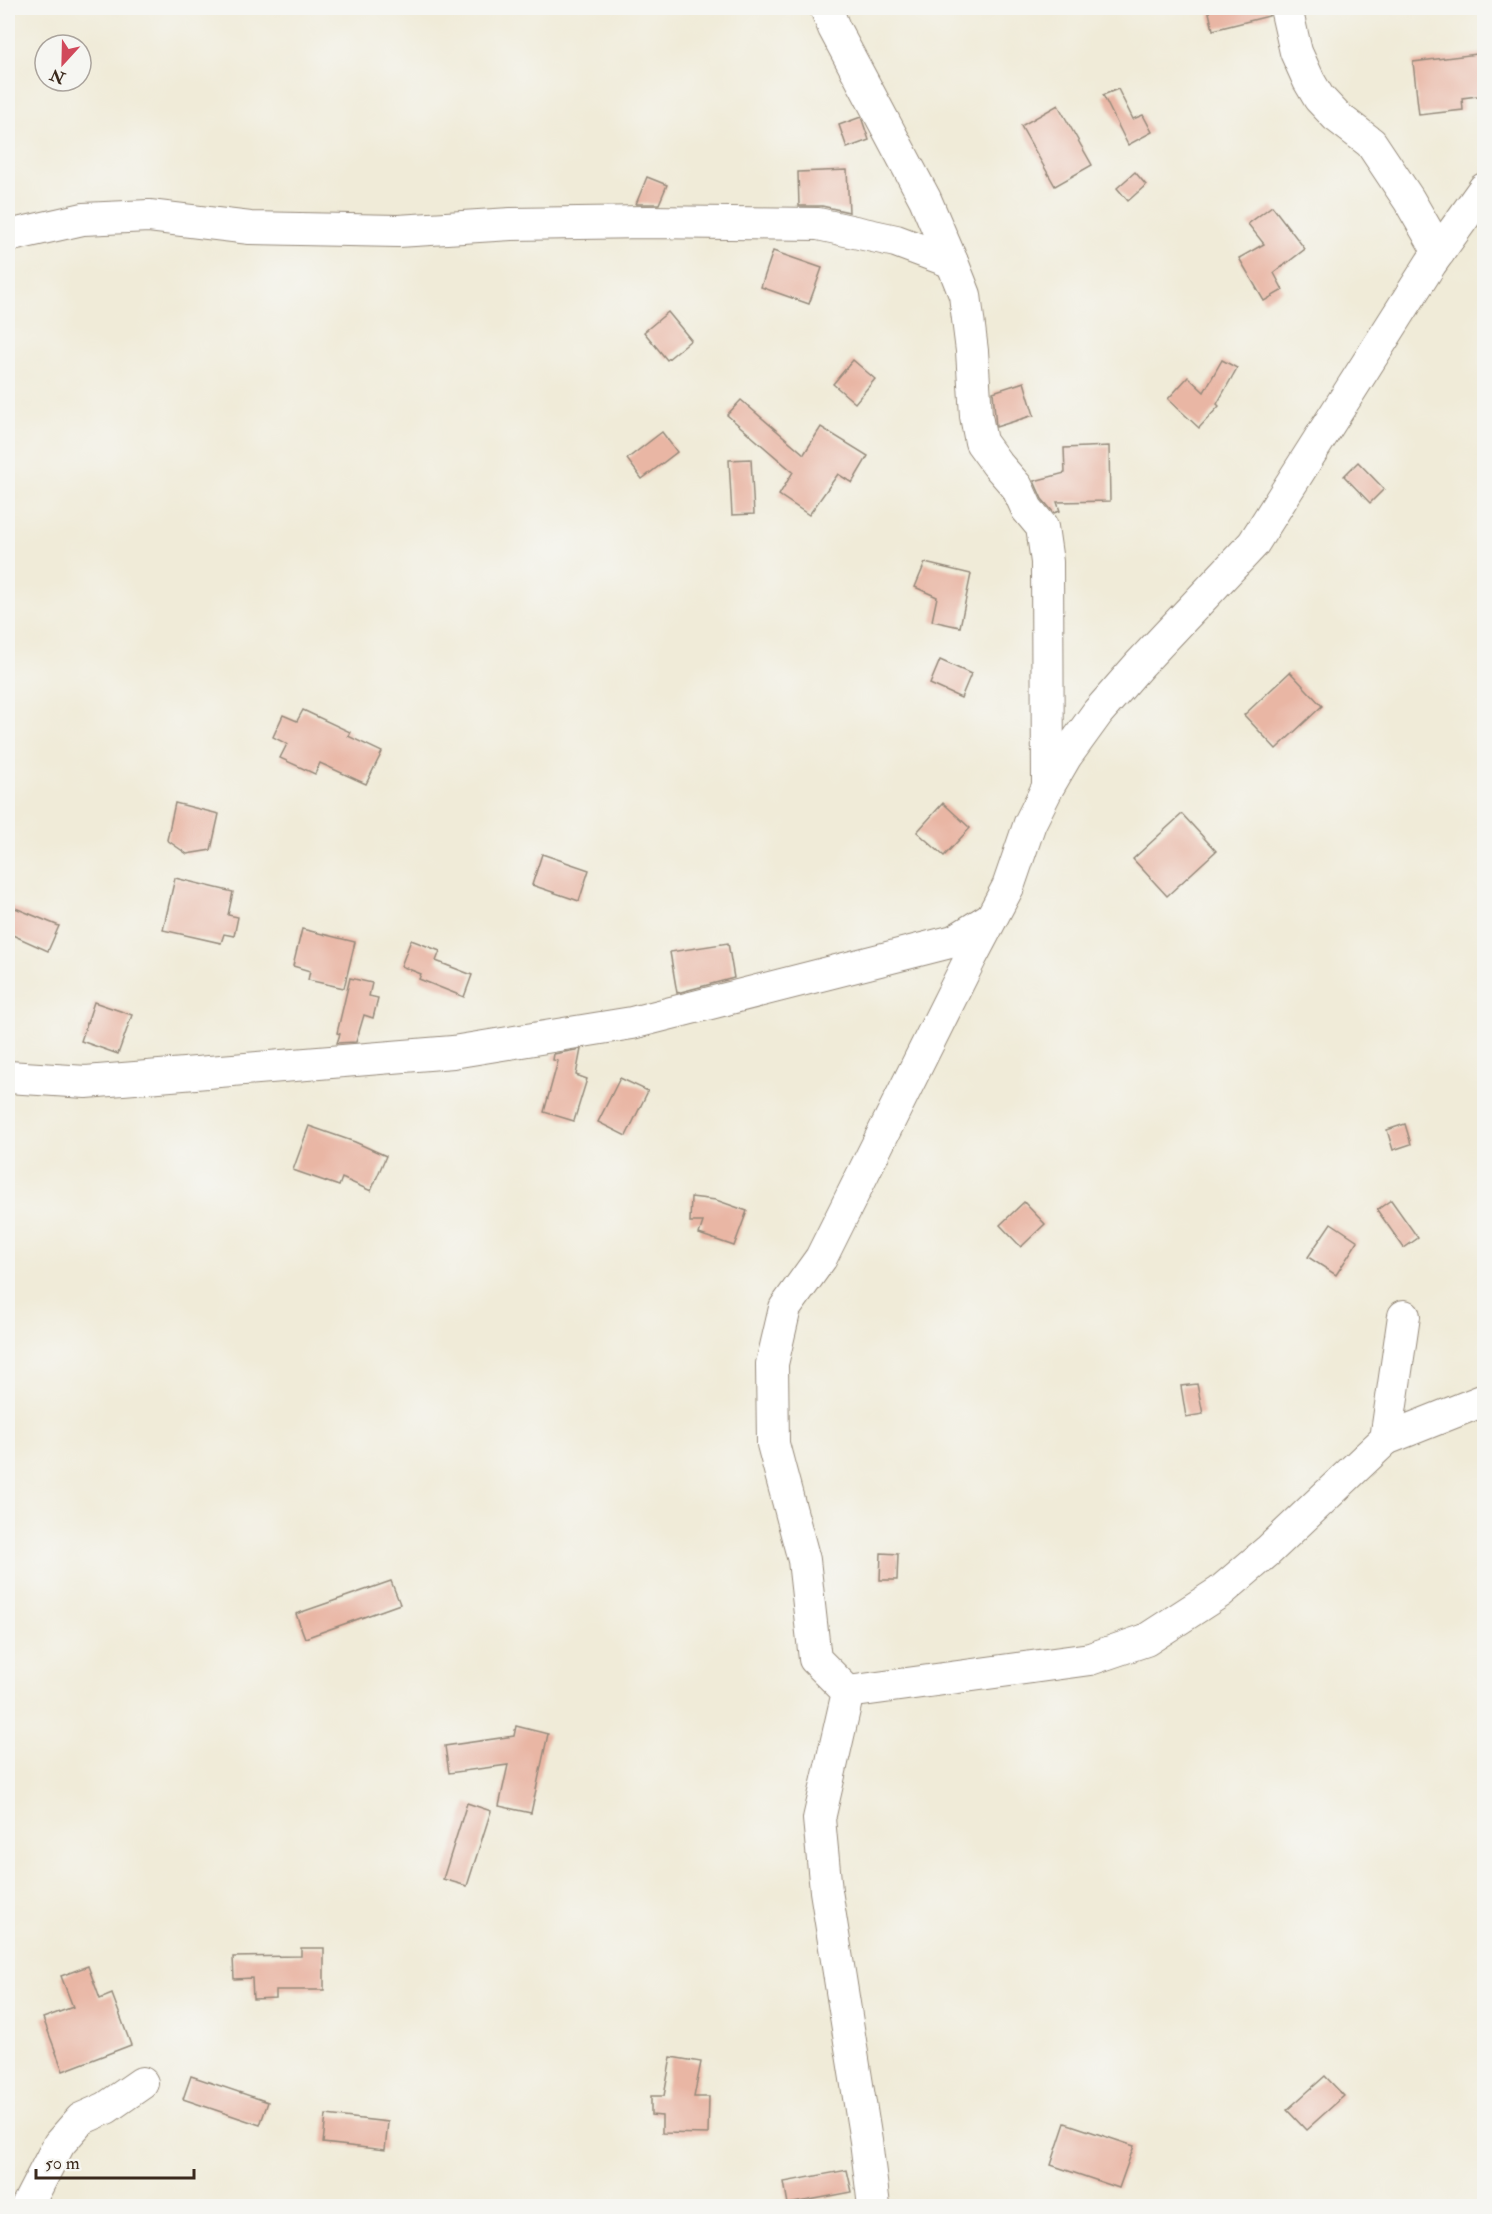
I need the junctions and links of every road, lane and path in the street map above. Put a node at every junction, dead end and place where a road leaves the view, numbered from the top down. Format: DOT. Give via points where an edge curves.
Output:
graph roads {
  1 [pos="826,8"];
  2 [pos="1286,8"];
  3 [pos="1485,189"];
  4 [pos="8,236"];
  5 [pos="1439,252"];
  6 [pos="952,262"];
  7 [pos="1048,787"];
  8 [pos="993,916"];
  9 [pos="8,1077"];
  10 [pos="1404,1316"];
  11 [pos="1485,1400"];
  12 [pos="1386,1439"];
  13 [pos="848,1692"];
  14 [pos="142,2083"];
  15 [pos="27,2206"];
  16 [pos="874,2206"];
  1 -- 6 [label="street"];
  2 -- 5 [label="street" via="1296,52 1319,98 1371,143"];
  3 -- 5 [label="street"];
  4 -- 6 [label="street" via="83,219 149,216 250,228 398,231 533,223 818,224 896,241"];
  5 -- 7 [label="street" via="1253,544 1098,712"];
  6 -- 7 [label="street" via="965,295 981,442 1017,487 1027,509 1042,527 1047,562"];
  7 -- 8 [label="street"];
  8 -- 9 [label="street" via="954,941 632,1023 453,1052 212,1073 86,1082"];
  8 -- 13 [label="street" via="820,1258 785,1308 772,1364 774,1444 804,1560 815,1659"];
  10 -- 12 [label="street"];
  11 -- 12 [label="street"];
  12 -- 13 [label="street" via="1220,1592 1146,1640 1090,1659"];
  13 -- 16 [label="street" via="819,1819 826,1891"];
  14 -- 15 [label="street" via="106,2108 81,2119 59,2144"];
}
